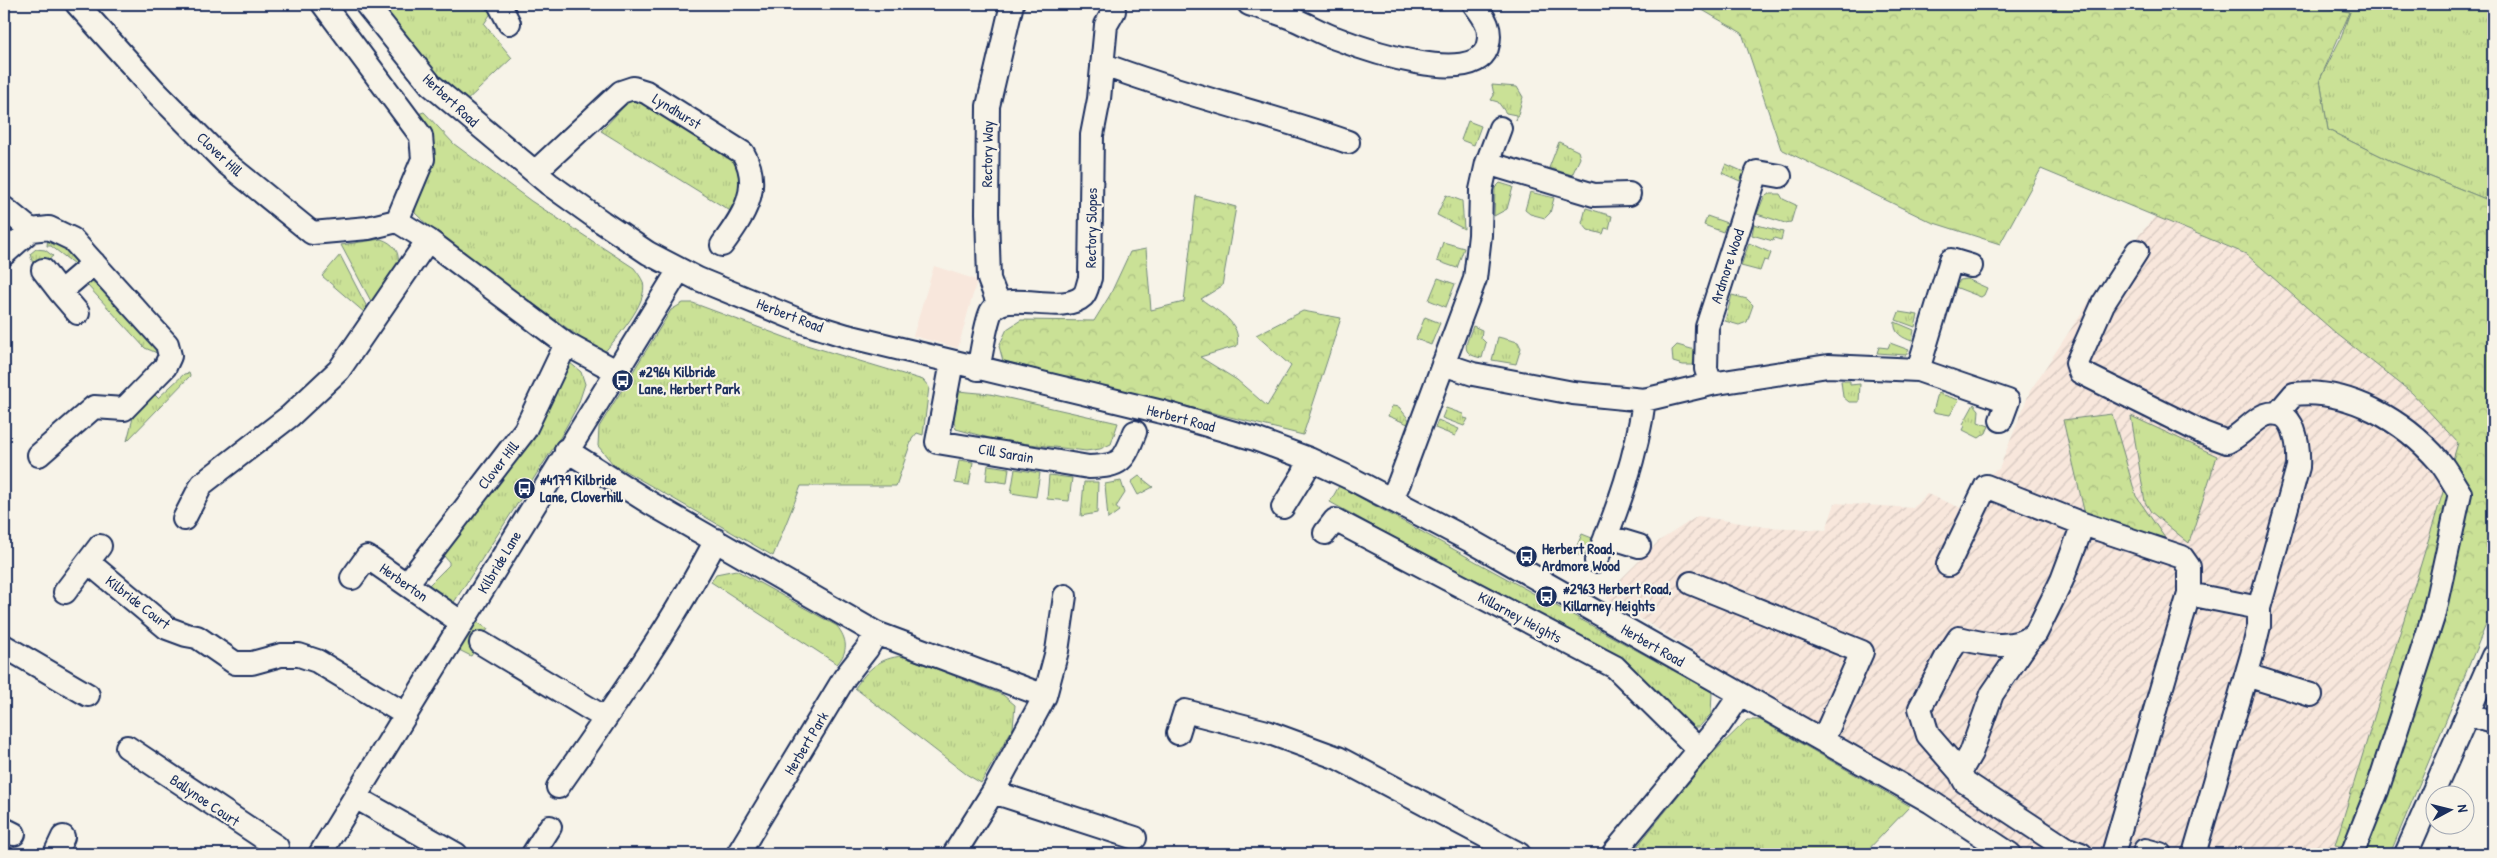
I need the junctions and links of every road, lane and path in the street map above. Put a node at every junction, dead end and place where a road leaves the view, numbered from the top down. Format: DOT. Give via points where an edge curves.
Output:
graph roads {
  1 [pos="77,4"];
  2 [pos="322,4"];
  3 [pos="366,4"];
  4 [pos="1012,4"];
  5 [pos="1249,4"];
  6 [pos="1474,4"];
  7 [pos="1114,11"];
  8 [pos="1102,64"];
  9 [pos="1500,128"];
  10 [pos="1348,142"];
  11 [pos="1487,163"];
  12 [pos="535,172"];
  13 [pos="1780,176"];
  14 [pos="1629,194"];
  15 [pos="4,208"];
  16 [pos="397,221"];
  17 [pos="31,230"];
  18 [pos="428,240"];
  19 [pos="722,245"];
  20 [pos="2137,250"];
  21 [pos="4,254"];
  22 [pos="94,263"];
  23 [pos="1971,266"];
  24 [pos="43,270"];
  25 [pos="679,270"];
  26 [pos="60,292"];
  27 [pos="999,305"];
  28 [pos="78,313"];
  29 [pos="566,344"];
  30 [pos="952,362"];
  31 [pos="1443,364"];
  32 [pos="978,369"];
  33 [pos="1918,370"];
  34 [pos="616,371"];
  35 [pos="1711,384"];
  36 [pos="1644,400"];
  37 [pos="2277,414"];
  38 [pos="2001,420"];
  39 [pos="1135,432"];
  40 [pos="566,450"];
  41 [pos="39,455"];
  42 [pos="1309,459"];
  43 [pos="1392,498"];
  44 [pos="1283,507"];
  45 [pos="184,519"];
  46 [pos="2083,524"];
  47 [pos="1324,533"];
  48 [pos="1606,536"];
  49 [pos="716,540"];
  50 [pos="1638,546"];
  51 [pos="1596,561"];
  52 [pos="1948,565"];
  53 [pos="413,576"];
  54 [pos="352,578"];
  55 [pos="1691,583"];
  56 [pos="65,592"];
  57 [pos="2189,594"];
  58 [pos="1065,596"];
  59 [pos="2259,608"];
  60 [pos="462,623"];
  61 [pos="876,633"];
  62 [pos="2031,637"];
  63 [pos="481,643"];
  64 [pos="4,646"];
  65 [pos="2493,656"];
  66 [pos="2246,675"];
  67 [pos="88,695"];
  68 [pos="2311,695"];
  69 [pos="1045,696"];
  70 [pos="1740,696"];
  71 [pos="406,714"];
  72 [pos="2469,714"];
  73 [pos="605,718"];
  74 [pos="2493,722"];
  75 [pos="1178,733"];
  76 [pos="1824,740"];
  77 [pos="127,747"];
  78 [pos="1699,750"];
  79 [pos="1960,772"];
  80 [pos="558,787"];
  81 [pos="993,792"];
  82 [pos="355,797"];
  83 [pos="550,827"];
  84 [pos="1135,838"];
  85 [pos="451,853"];
  86 [pos="272,854"];
  87 [pos="320,854"];
  88 [pos="533,854"];
  89 [pos="738,854"];
  90 [pos="954,854"];
  91 [pos="1519,854"];
  92 [pos="1613,854"];
  93 [pos="2010,854"];
  94 [pos="2081,854"];
  95 [pos="2113,854"];
  96 [pos="2144,854"];
  97 [pos="2160,854"];
  98 [pos="2194,854"];
  99 [pos="2352,854"];
  100 [pos="2406,854"];
  1 -- 16 [label="street, Clover Hill" via="226,163 312,233 368,228"];
  2 -- 16 [label="street" via="422,136 423,159"];
  3 -- 12 [label="street, Herbert Road" via="431,85"];
  4 -- 27 [label="street, Rectory Way" via="988,106 989,279"];
  5 -- 6 [label="street" via="1376,52 1446,66 1472,63 1485,53 1490,37 1489,26"];
  7 -- 8 [label="street, Rectory Slopes" via="1106,25"];
  8 -- 10 [label="street"];
  8 -- 27 [label="street, Rectory Slopes" via="1092,134 1090,278 1084,295 1070,304 1011,302"];
  9 -- 11 [label="street"];
  11 -- 14 [label="street" via="1594,195"];
  11 -- 31 [label="street" via="1481,190 1475,277"];
  12 -- 19 [label="street, Lyndhurst" via="621,92 633,88 646,92 743,153 750,165 753,183 741,219"];
  12 -- 25 [label="street, Herbert Road" via="602,222"];
  13 -- 35 [label="street, Ardmore Wood" via="1757,172 1707,327 1706,369"];
  15 -- 17 [label="street"];
  16 -- 18 [label="street"];
  17 -- 21 [label="street"];
  17 -- 22 [label="street" via="49,228 72,239"];
  18 -- 29 [label="street"];
  18 -- 45 [label="street" via="339,370 290,416 202,484"];
  20 -- 37 [label="street" via="2103,304 2076,363 2080,372 2203,434 2227,442 2265,415"];
  22 -- 26 [label="street"];
  22 -- 41 [label="street" via="167,344 170,356 165,367 124,408 94,407"];
  23 -- 33 [label="street" via="1951,260"];
  24 -- 26 [label="street"];
  25 -- 30 [label="street, Herbert Road" via="808,324"];
  25 -- 34 [label="street, Kilbride Lane"];
  26 -- 28 [label="street"];
  27 -- 32 [label="street" via="992,312"];
  29 -- 34 [label="street"];
  29 -- 53 [label="street, Clover Hill" via="525,430"];
  30 -- 32 [label="street, Herbert Road"];
  30 -- 39 [label="street, Cill Sarain" via="936,442 1095,467 1113,465 1126,457"];
  31 -- 36 [label="street" via="1473,374 1573,393"];
  31 -- 43 [label="street"];
  32 -- 42 [label="street, Herbert Road" via="1200,422"];
  33 -- 35 [label="street" via="1828,366"];
  33 -- 38 [label="street" via="2008,401"];
  34 -- 40 [label="street, Kilbride Lane"];
  35 -- 36 [label="street"];
  36 -- 48 [label="street" via="1628,478"];
  37 -- 59 [label="street" via="2286,419 2296,433 2298,467"];
  37 -- 99 [label="street" via="2294,394 2337,397 2365,406 2417,439 2440,462 2460,493 2433,618 2377,791"];
  40 -- 49 [label="street"];
  40 -- 60 [label="street, Kilbride Lane"];
  42 -- 43 [label="street, Herbert Road"];
  42 -- 44 [label="street"];
  43 -- 70 [label="street, Herbert Road"];
  46 -- 52 [label="street" via="1986,486"];
  46 -- 57 [label="street" via="2182,557 2189,567"];
  46 -- 62 [label="street" via="2049,610"];
  47 -- 78 [label="street, Killarney Heights" via="1335,520 1615,667"];
  48 -- 50 [label="street"];
  48 -- 51 [label="street"];
  49 -- 61 [label="street"];
  49 -- 73 [label="street" via="692,586"];
  54 -- 60 [label="street, Herberton" via="367,557"];
  55 -- 76 [label="street" via="1862,652"];
  56 -- 71 [label="street, Kilbride Court" via="94,554 167,628 197,637 235,664 281,655 299,655 317,661"];
  57 -- 59 [label="street"];
  57 -- 95 [label="street"];
  58 -- 69 [label="street" via="1057,651"];
  59 -- 66 [label="street" via="2259,626"];
  60 -- 71 [label="street, Kilbride Lane"];
  61 -- 69 [label="street"];
  61 -- 89 [label="street, Herbert Park"];
  62 -- 79 [label="street" via="1992,694 1971,753"];
  62 -- 79 [label="street" via="1993,646 1959,638 1947,656 1920,708 1928,735"];
  63 -- 73 [label="street"];
  64 -- 67 [label="street"];
  65 -- 72 [label="street"];
  66 -- 68 [label="street"];
  66 -- 98 [label="street"];
  69 -- 81 [label="street"];
  70 -- 76 [label="street, Herbert Road"];
  70 -- 78 [label="street"];
  71 -- 82 [label="street, Kilbride Lane"];
  72 -- 74 [label="street"];
  72 -- 100 [label="street"];
  73 -- 80 [label="street"];
  75 -- 91 [label="street" via="1185,711 1267,732 1338,758"];
  76 -- 93 [label="street, Herbert Road" via="1931,802"];
  77 -- 86 [label="street, Ballynoe Court" via="277,847"];
  78 -- 92 [label="street"];
  79 -- 94 [label="street" via="1965,782 2065,848"];
  81 -- 84 [label="street"];
  81 -- 90 [label="street"];
  82 -- 85 [label="street"];
  82 -- 87 [label="street, Kilbride Lane"];
  83 -- 88 [label="street"];
  96 -- 97 [label="street" via="2145,850"];
}
